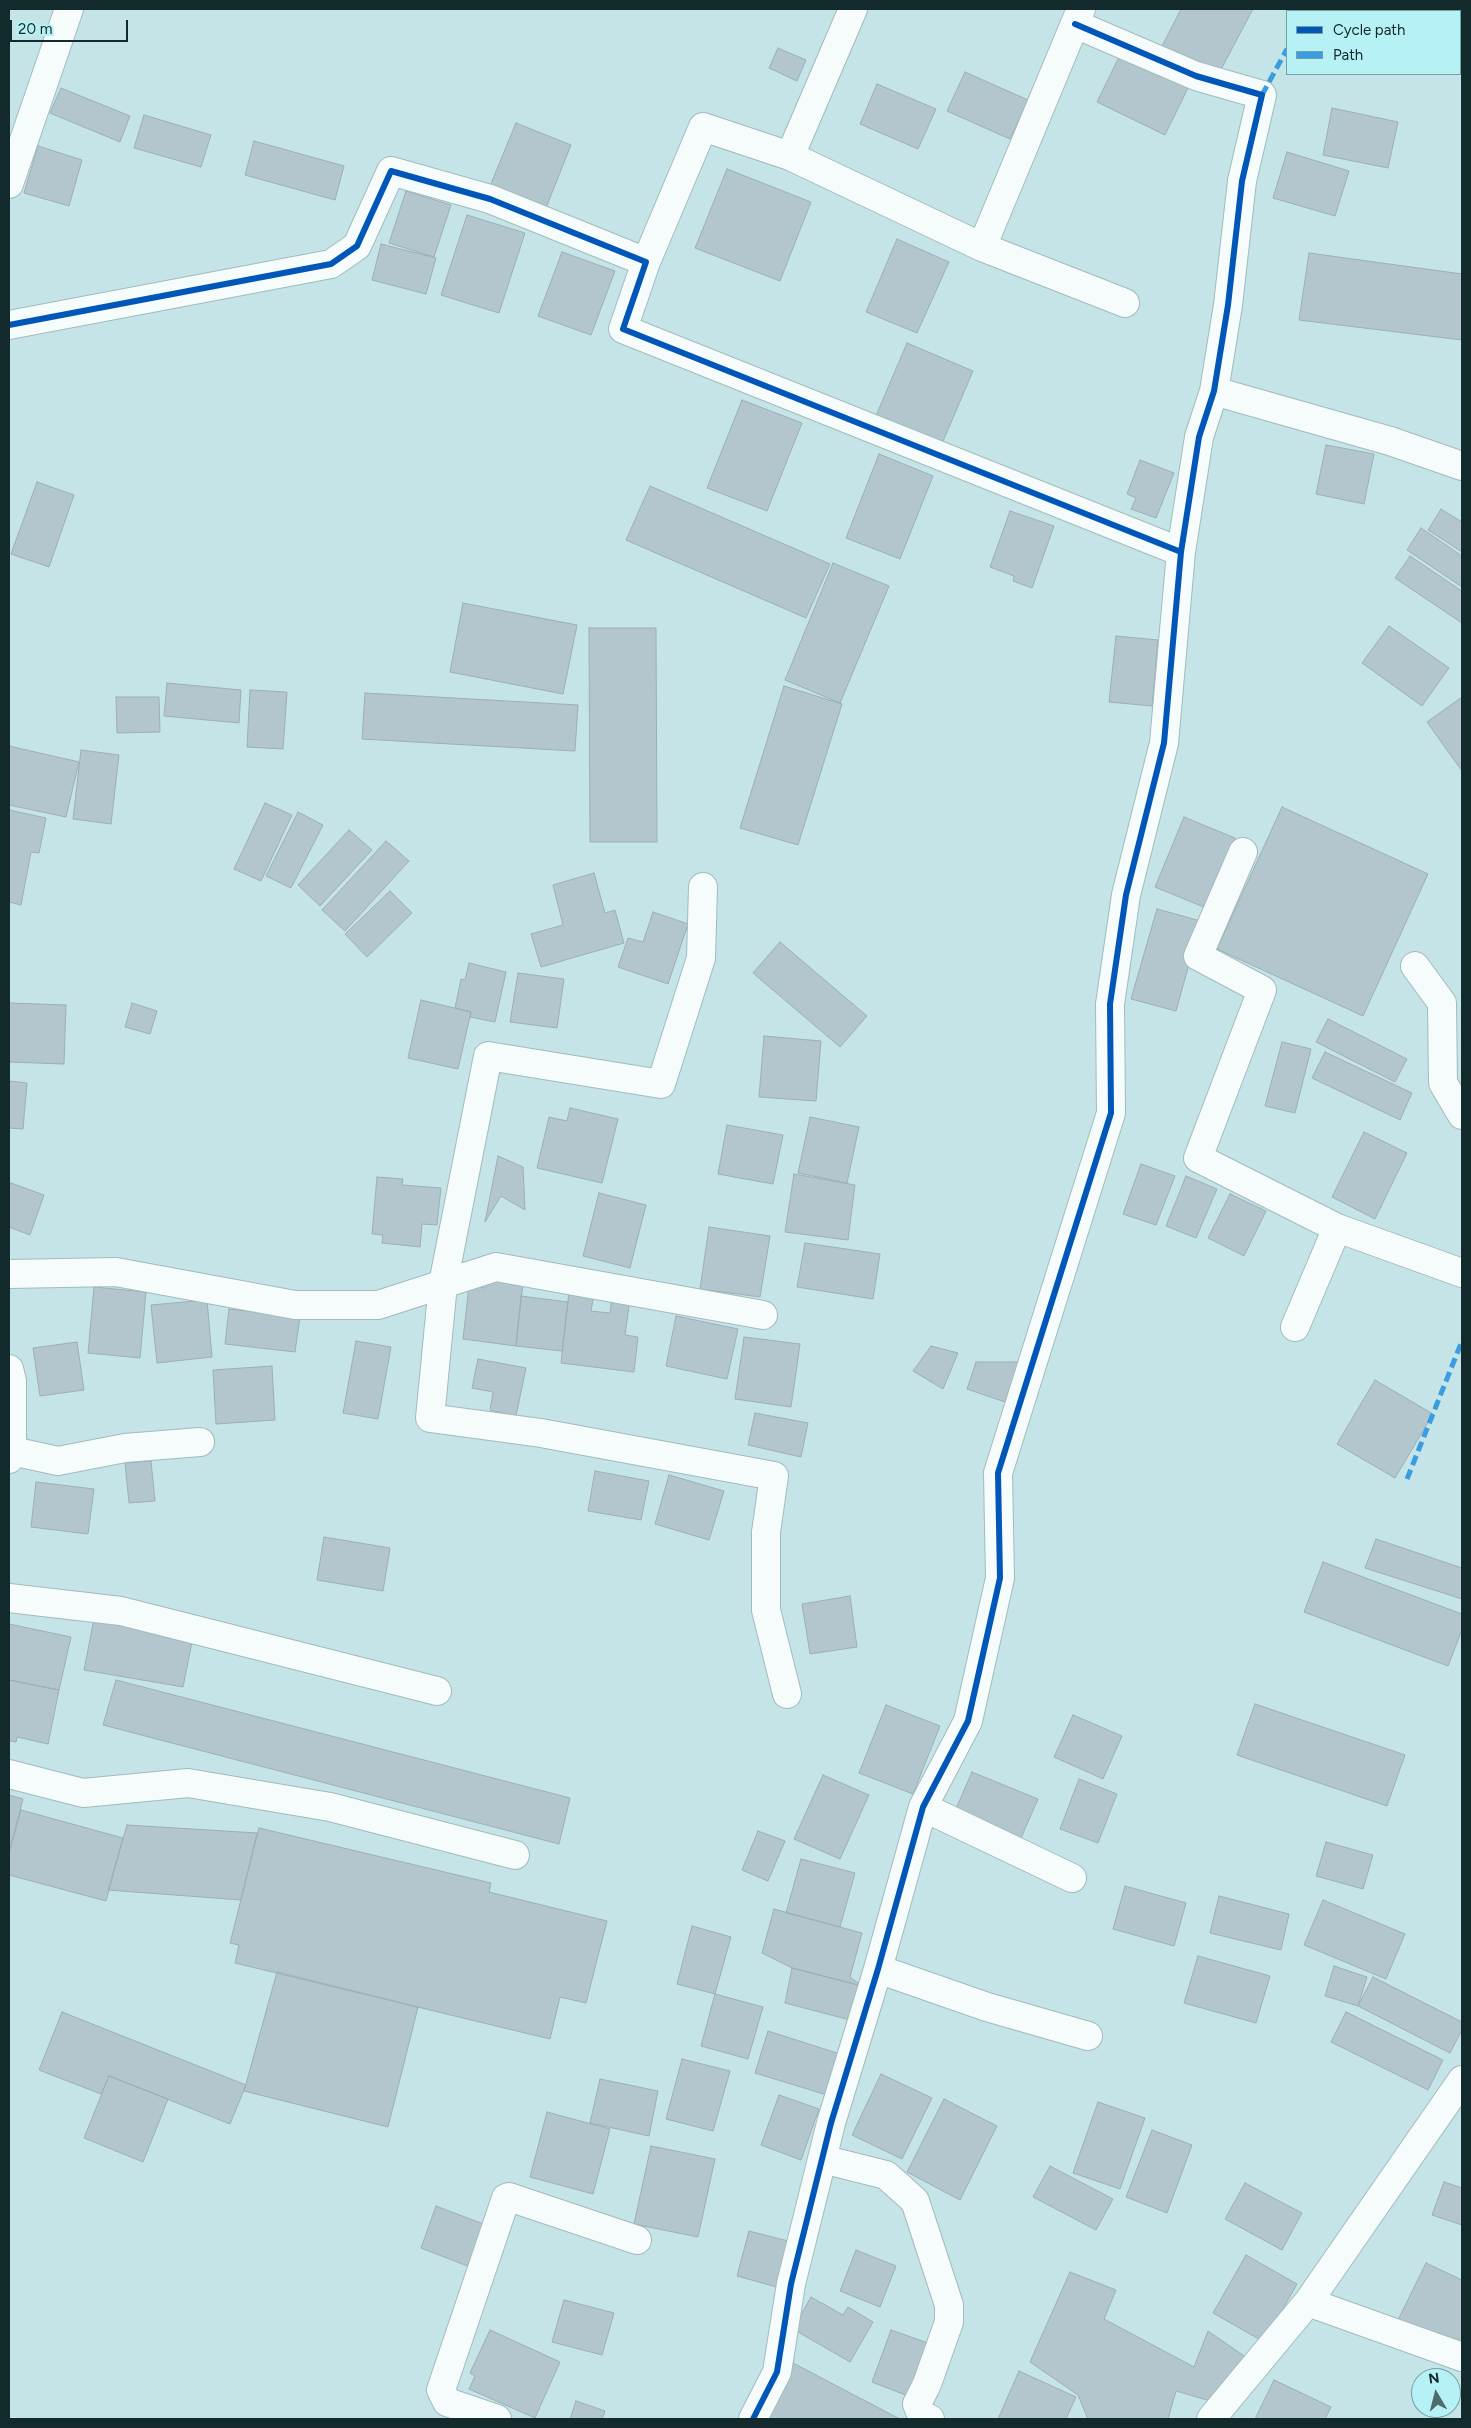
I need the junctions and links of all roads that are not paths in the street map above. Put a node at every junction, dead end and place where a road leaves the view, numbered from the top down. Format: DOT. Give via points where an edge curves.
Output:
graph roads {
  1 [pos="69,9"];
  2 [pos="853,9"];
  3 [pos="1078,16"];
  4 [pos="790,156"];
  5 [pos="9,184"];
  6 [pos="982,247"];
  7 [pos="646,262"];
  8 [pos="1125,303"];
  9 [pos="9,325"];
  10 [pos="1214,391"];
  11 [pos="1462,466"];
  12 [pos="1181,552"];
  13 [pos="1243,852"];
  14 [pos="702,887"];
  15 [pos="1415,966"];
  16 [pos="1462,1115"];
  17 [pos="1337,1228"];
  18 [pos="1462,1273"];
  19 [pos="9,1274"];
  20 [pos="443,1284"];
  21 [pos="763,1315"];
  22 [pos="1295,1327"];
  23 [pos="9,1369"];
  24 [pos="200,1442"];
  25 [pos="10,1455"];
  26 [pos="9,1598"];
  27 [pos="437,1691"];
  28 [pos="787,1694"];
  29 [pos="9,1774"];
  30 [pos="923,1807"];
  31 [pos="515,1856"];
  32 [pos="1072,1878"];
  33 [pos="878,1969"];
  34 [pos="1088,2036"];
  35 [pos="1462,2080"];
  36 [pos="822,2159"];
  37 [pos="637,2240"];
  38 [pos="1308,2302"];
  39 [pos="1462,2357"];
  40 [pos="498,2419"];
  41 [pos="753,2419"];
  42 [pos="930,2419"];
  43 [pos="1211,2419"];
  1 -- 5 [label="street"];
  2 -- 4 [label="street"];
  3 -- 6 [label="street"];
  3 -- 10 [label="street" via="1196,76 1262,95 1242,181 1228,305"];
  4 -- 6 [label="street"];
  4 -- 7 [label="street" via="703,128"];
  6 -- 8 [label="street"];
  7 -- 9 [label="street" via="490,199 391,171 357,246 331,264"];
  7 -- 12 [label="street" via="624,328"];
  10 -- 11 [label="street" via="1390,441"];
  10 -- 12 [label="street" via="1200,437"];
  12 -- 30 [label="street" via="1164,743 1126,895 1110,1004 1112,1113 998,1473 1000,1578 968,1722"];
  13 -- 17 [label="street" via="1198,956 1262,990 1198,1158"];
  14 -- 20 [label="street" via="701,958 661,1084 488,1056"];
  15 -- 16 [label="street" via="1442,1002 1443,1083"];
  17 -- 18 [label="street"];
  17 -- 22 [label="street"];
  19 -- 20 [label="street" via="116,1272 295,1305 378,1305"];
  20 -- 21 [label="street" via="496,1267"];
  20 -- 28 [label="street" via="430,1418 541,1433 774,1476 766,1532 766,1610"];
  23 -- 25 [label="street" via="12,1382"];
  24 -- 25 [label="street" via="125,1448 58,1461"];
  26 -- 27 [label="street" via="121,1611"];
  29 -- 31 [label="street" via="83,1793 188,1782 330,1807"];
  30 -- 32 [label="street"];
  30 -- 33 [label="street"];
  33 -- 34 [label="street" via="988,2007"];
  33 -- 36 [label="street"];
  35 -- 38 [label="street"];
  36 -- 41 [label="street" via="791,2284 777,2372"];
  36 -- 42 [label="street" via="886,2174 915,2201 949,2305 949,2322 917,2404 921,2414"];
  37 -- 40 [label="street" via="506,2198 441,2390 447,2402"];
  38 -- 39 [label="street"];
  38 -- 43 [label="street"];
}
